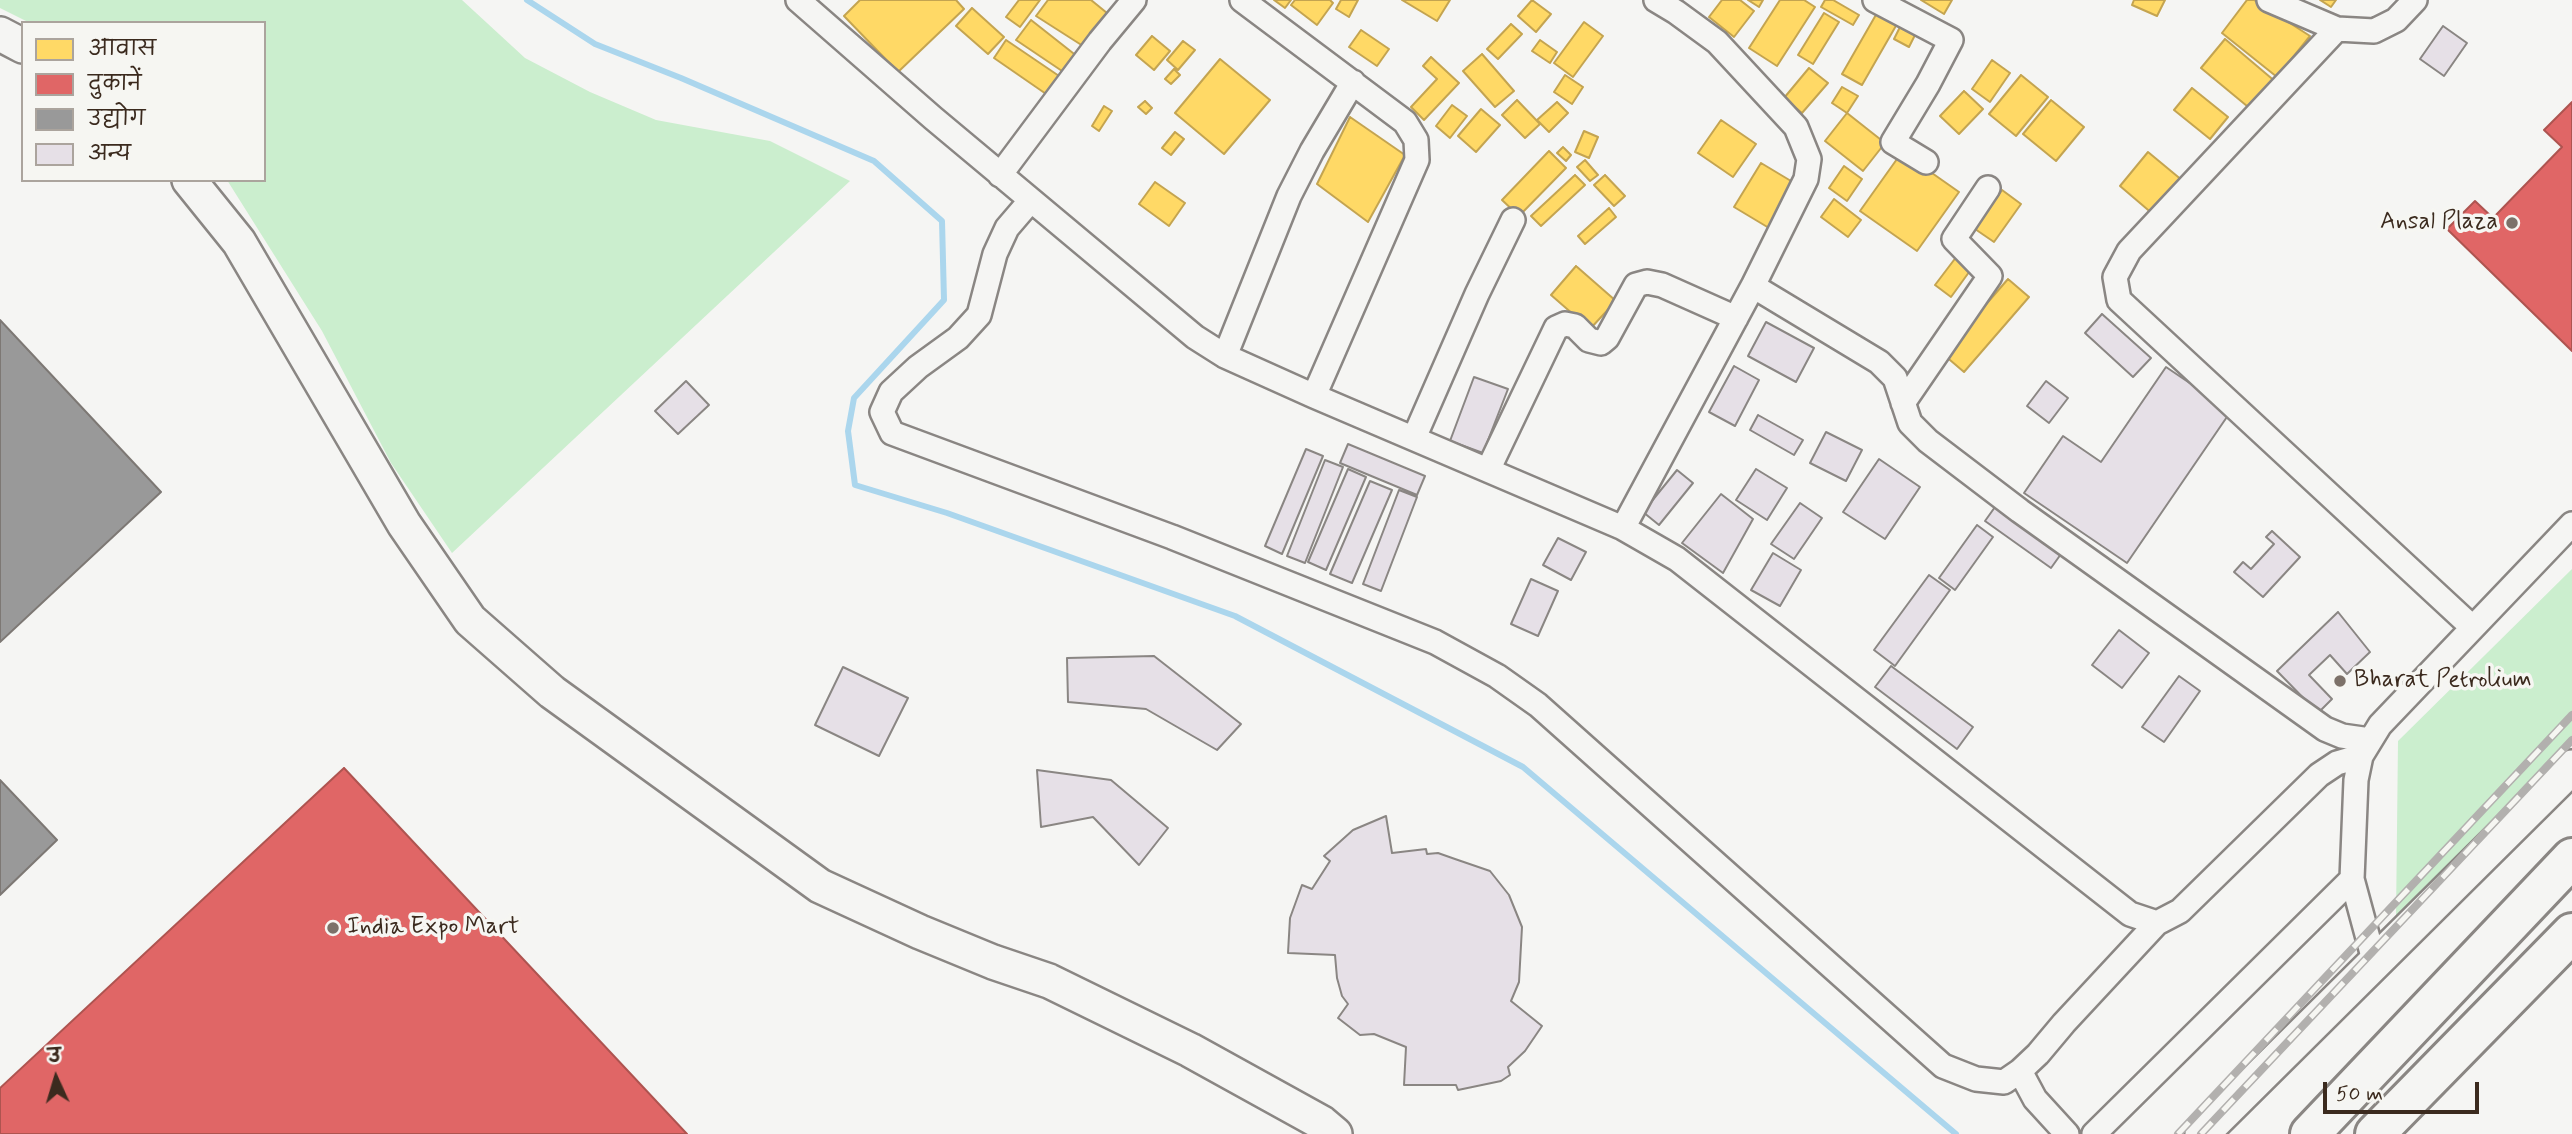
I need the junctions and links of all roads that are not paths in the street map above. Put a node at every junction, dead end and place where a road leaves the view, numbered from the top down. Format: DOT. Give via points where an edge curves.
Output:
graph roads {
  1 [pos="798,0"];
  2 [pos="1134,0"];
  3 [pos="1242,0"];
  4 [pos="1875,0"];
  5 [pos="2269,0"];
  6 [pos="2415,0"];
  7 [pos="1673,4"];
  8 [pos="2337,29"];
  9 [pos="0,34"];
  10 [pos="21,45"];
  11 [pos="1353,82"];
  12 [pos="1926,162"];
  13 [pos="1000,175"];
  14 [pos="191,182"];
  15 [pos="1988,188"];
  16 [pos="1031,200"];
  17 [pos="1513,220"];
  18 [pos="1753,286"];
  19 [pos="1736,318"];
  20 [pos="1224,356"];
  21 [pos="1314,396"];
  22 [pos="1903,403"];
  23 [pos="1414,438"];
  24 [pos="1488,470"];
  25 [pos="2572,524"];
  26 [pos="1623,528"];
  27 [pos="2472,627"];
  28 [pos="2365,748"];
  29 [pos="2572,767"];
  30 [pos="2572,858"];
  31 [pos="2352,879"];
  32 [pos="2157,923"];
  33 [pos="2572,933"];
  34 [pos="2375,964"];
  35 [pos="2020,1071"];
  36 [pos="1335,1134"];
  37 [pos="2067,1134"];
  38 [pos="2094,1134"];
  39 [pos="2202,1134"];
  40 [pos="2310,1134"];
  41 [pos="2375,1134"];
  1 -- 13 [label="street"];
  2 -- 13 [label="street"];
  3 -- 11 [label="street"];
  4 -- 12 [label="street" via="1951,40 1894,142"];
  5 -- 8 [label="street"];
  6 -- 8 [label="street" via="2396,20 2374,31"];
  7 -- 18 [label="street" via="1717,42 1796,127 1809,159 1806,178"];
  8 -- 27 [label="street" via="2129,251 2115,277 2119,300"];
  9 -- 10 [label="street"];
  11 -- 20 [label="street" via="1289,197"];
  11 -- 21 [label="street" via="1405,121 1416,140 1417,160"];
  13 -- 16 [label="street"];
  14 -- 36 [label="street" via="239,242 404,524 470,620 552,692 820,886 993,962 1049,981 1190,1050"];
  15 -- 22 [label="street" via="1954,239 1990,276"];
  16 -- 20 [label="street"];
  16 -- 35 [label="street" via="1007,228 995,254 979,315 891,393 882,412 892,433 1423,637 1497,676 1538,705 1943,1066 1976,1079 2004,1082"];
  17 -- 23 [label="street"];
  18 -- 19 [label="street"];
  18 -- 22 [label="street" via="1879,362 1895,378"];
  19 -- 24 [label="street" via="1647,282 1636,285 1601,343 1589,340 1575,326 1556,328"];
  19 -- 26 [label="street"];
  20 -- 21 [label="street"];
  21 -- 23 [label="street"];
  22 -- 28 [label="street" via="1910,423 1928,440 2020,511 2325,729"];
  23 -- 24 [label="street"];
  24 -- 26 [label="street"];
  25 -- 27 [label="street"];
  26 -- 32 [label="street" via="1676,559 2130,914"];
  27 -- 28 [label="street" via="2380,725"];
  28 -- 31 [label="street" via="2356,780"];
  28 -- 32 [label="street" via="2319,775 2180,911"];
  29 -- 34 [label="street"];
  30 -- 40 [label="highway"];
  31 -- 34 [label="street"];
  31 -- 38 [label="street"];
  32 -- 35 [label="street"];
  33 -- 41 [label="highway"];
  34 -- 39 [label="street"];
  35 -- 37 [label="street" via="2035,1099"];
}
